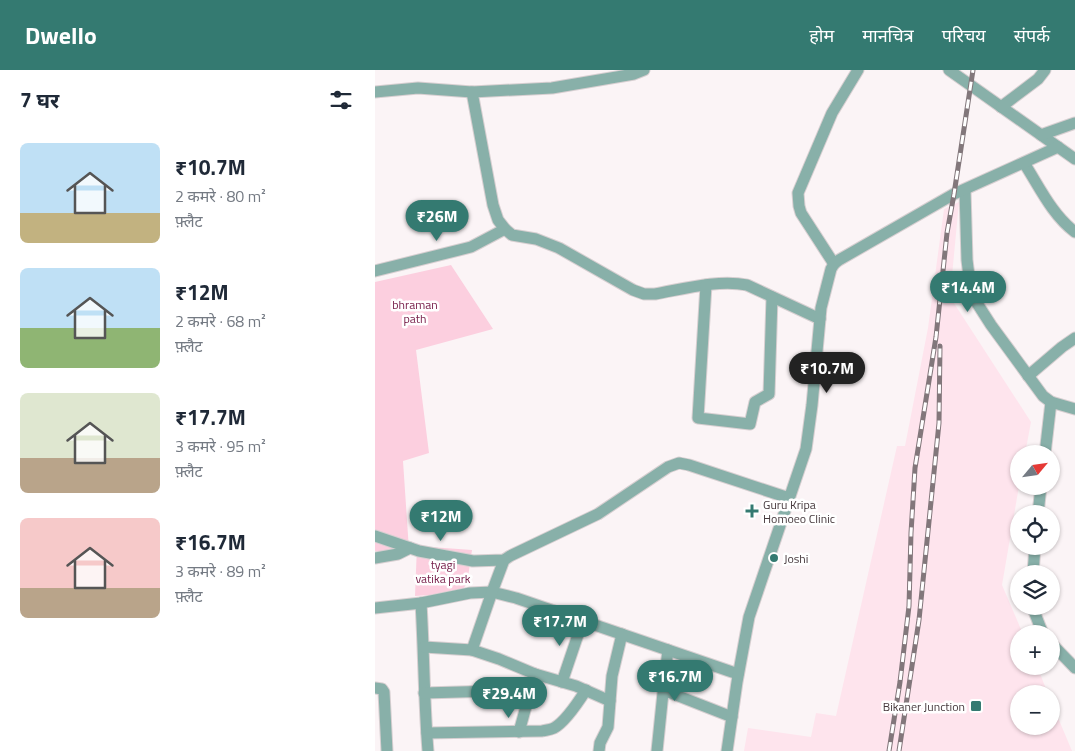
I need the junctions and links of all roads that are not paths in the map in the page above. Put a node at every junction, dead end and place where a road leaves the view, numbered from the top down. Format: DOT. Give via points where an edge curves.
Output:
graph roads {
  1 [pos="644,70"];
  2 [pos="858,70"];
  3 [pos="949,70"];
  4 [pos="1045,70"];
  5 [pos="375,92"];
  6 [pos="472,92"];
  7 [pos="1001,107"];
  8 [pos="1075,123"];
  9 [pos="1041,135"];
  10 [pos="1058,147"];
  11 [pos="1075,159"];
  12 [pos="1024,163"];
  13 [pos="965,190"];
  14 [pos="505,229"];
  15 [pos="1075,232"];
  16 [pos="834,264"];
  17 [pos="375,271"];
  18 [pos="706,286"];
  19 [pos="772,297"];
  20 [pos="820,319"];
  21 [pos="1075,338"];
  22 [pos="1028,376"];
  23 [pos="1051,402"];
  24 [pos="1075,409"];
  25 [pos="1046,445"];
  26 [pos="789,498"];
  27 [pos="375,536"];
  28 [pos="410,548"];
  29 [pos="375,558"];
  30 [pos="504,560"];
  31 [pos="491,592"];
  32 [pos="421,603"];
  33 [pos="375,608"];
  34 [pos="583,620"];
  35 [pos="622,634"];
  36 [pos="424,647"];
  37 [pos="472,650"];
  38 [pos="668,650"];
  39 [pos="1060,652"];
  40 [pos="1075,668"];
  41 [pos="535,674"];
  42 [pos="738,674"];
  43 [pos="561,682"];
  44 [pos="375,688"];
  45 [pos="586,690"];
  46 [pos="663,690"];
  47 [pos="495,691"];
  48 [pos="424,693"];
  49 [pos="610,701"];
  50 [pos="381,715"];
  51 [pos="732,717"];
  52 [pos="519,732"];
  53 [pos="427,733"];
  54 [pos="387,751"];
  55 [pos="428,751"];
  56 [pos="599,751"];
  57 [pos="657,751"];
  58 [pos="727,751"];
  1 -- 6 [label="street" via="553,88"];
  2 -- 16 [label="street" via="832,113 798,193 801,213"];
  3 -- 7 [label="street"];
  4 -- 7 [label="street"];
  5 -- 6 [label="street" via="418,88"];
  6 -- 14 [label="street" via="493,205"];
  7 -- 9 [label="street"];
  8 -- 9 [label="street"];
  9 -- 10 [label="street"];
  10 -- 11 [label="street"];
  10 -- 12 [label="street"];
  12 -- 13 [label="street"];
  12 -- 15 [label="street" via="1052,208"];
  13 -- 16 [label="street"];
  13 -- 22 [label="street" via="967,260 975,300"];
  14 -- 17 [label="street" via="471,247"];
  14 -- 18 [label="street" via="512,235 547,242 644,294"];
  16 -- 20 [label="street"];
  18 -- 19 [label="street" via="737,283"];
  18 -- 19 [label="street" via="698,418 750,424 755,402 769,394"];
  19 -- 20 [label="street"];
  20 -- 26 [label="street" via="806,449"];
  21 -- 22 [label="street"];
  22 -- 23 [label="street"];
  23 -- 24 [label="street"];
  23 -- 25 [label="street"];
  26 -- 30 [label="street" via="679,463 597,514"];
  26 -- 42 [label="street" via="749,617"];
  27 -- 28 [label="street"];
  28 -- 29 [label="street"];
  28 -- 30 [label="street" via="473,561"];
  30 -- 31 [label="street"];
  31 -- 32 [label="street"];
  31 -- 34 [label="street"];
  31 -- 37 [label="street"];
  32 -- 33 [label="street"];
  32 -- 36 [label="street"];
  34 -- 35 [label="street"];
  34 -- 43 [label="street"];
  35 -- 38 [label="street"];
  35 -- 49 [label="street"];
  36 -- 37 [label="street"];
  36 -- 48 [label="street"];
  37 -- 41 [label="street"];
  38 -- 42 [label="street"];
  38 -- 46 [label="street"];
  39 -- 40 [label="street"];
  41 -- 43 [label="street"];
  41 -- 52 [label="street"];
  42 -- 51 [label="street"];
  43 -- 45 [label="street"];
  44 -- 50 [label="street" via="384,692"];
  45 -- 49 [label="street"];
  45 -- 52 [label="street" via="555,728"];
  46 -- 51 [label="street"];
  46 -- 57 [label="street"];
  47 -- 48 [label="street"];
  48 -- 53 [label="street"];
  49 -- 56 [label="street" via="608,727"];
  50 -- 54 [label="street"];
  51 -- 58 [label="street"];
  52 -- 53 [label="street"];
  53 -- 55 [label="street"];
}
